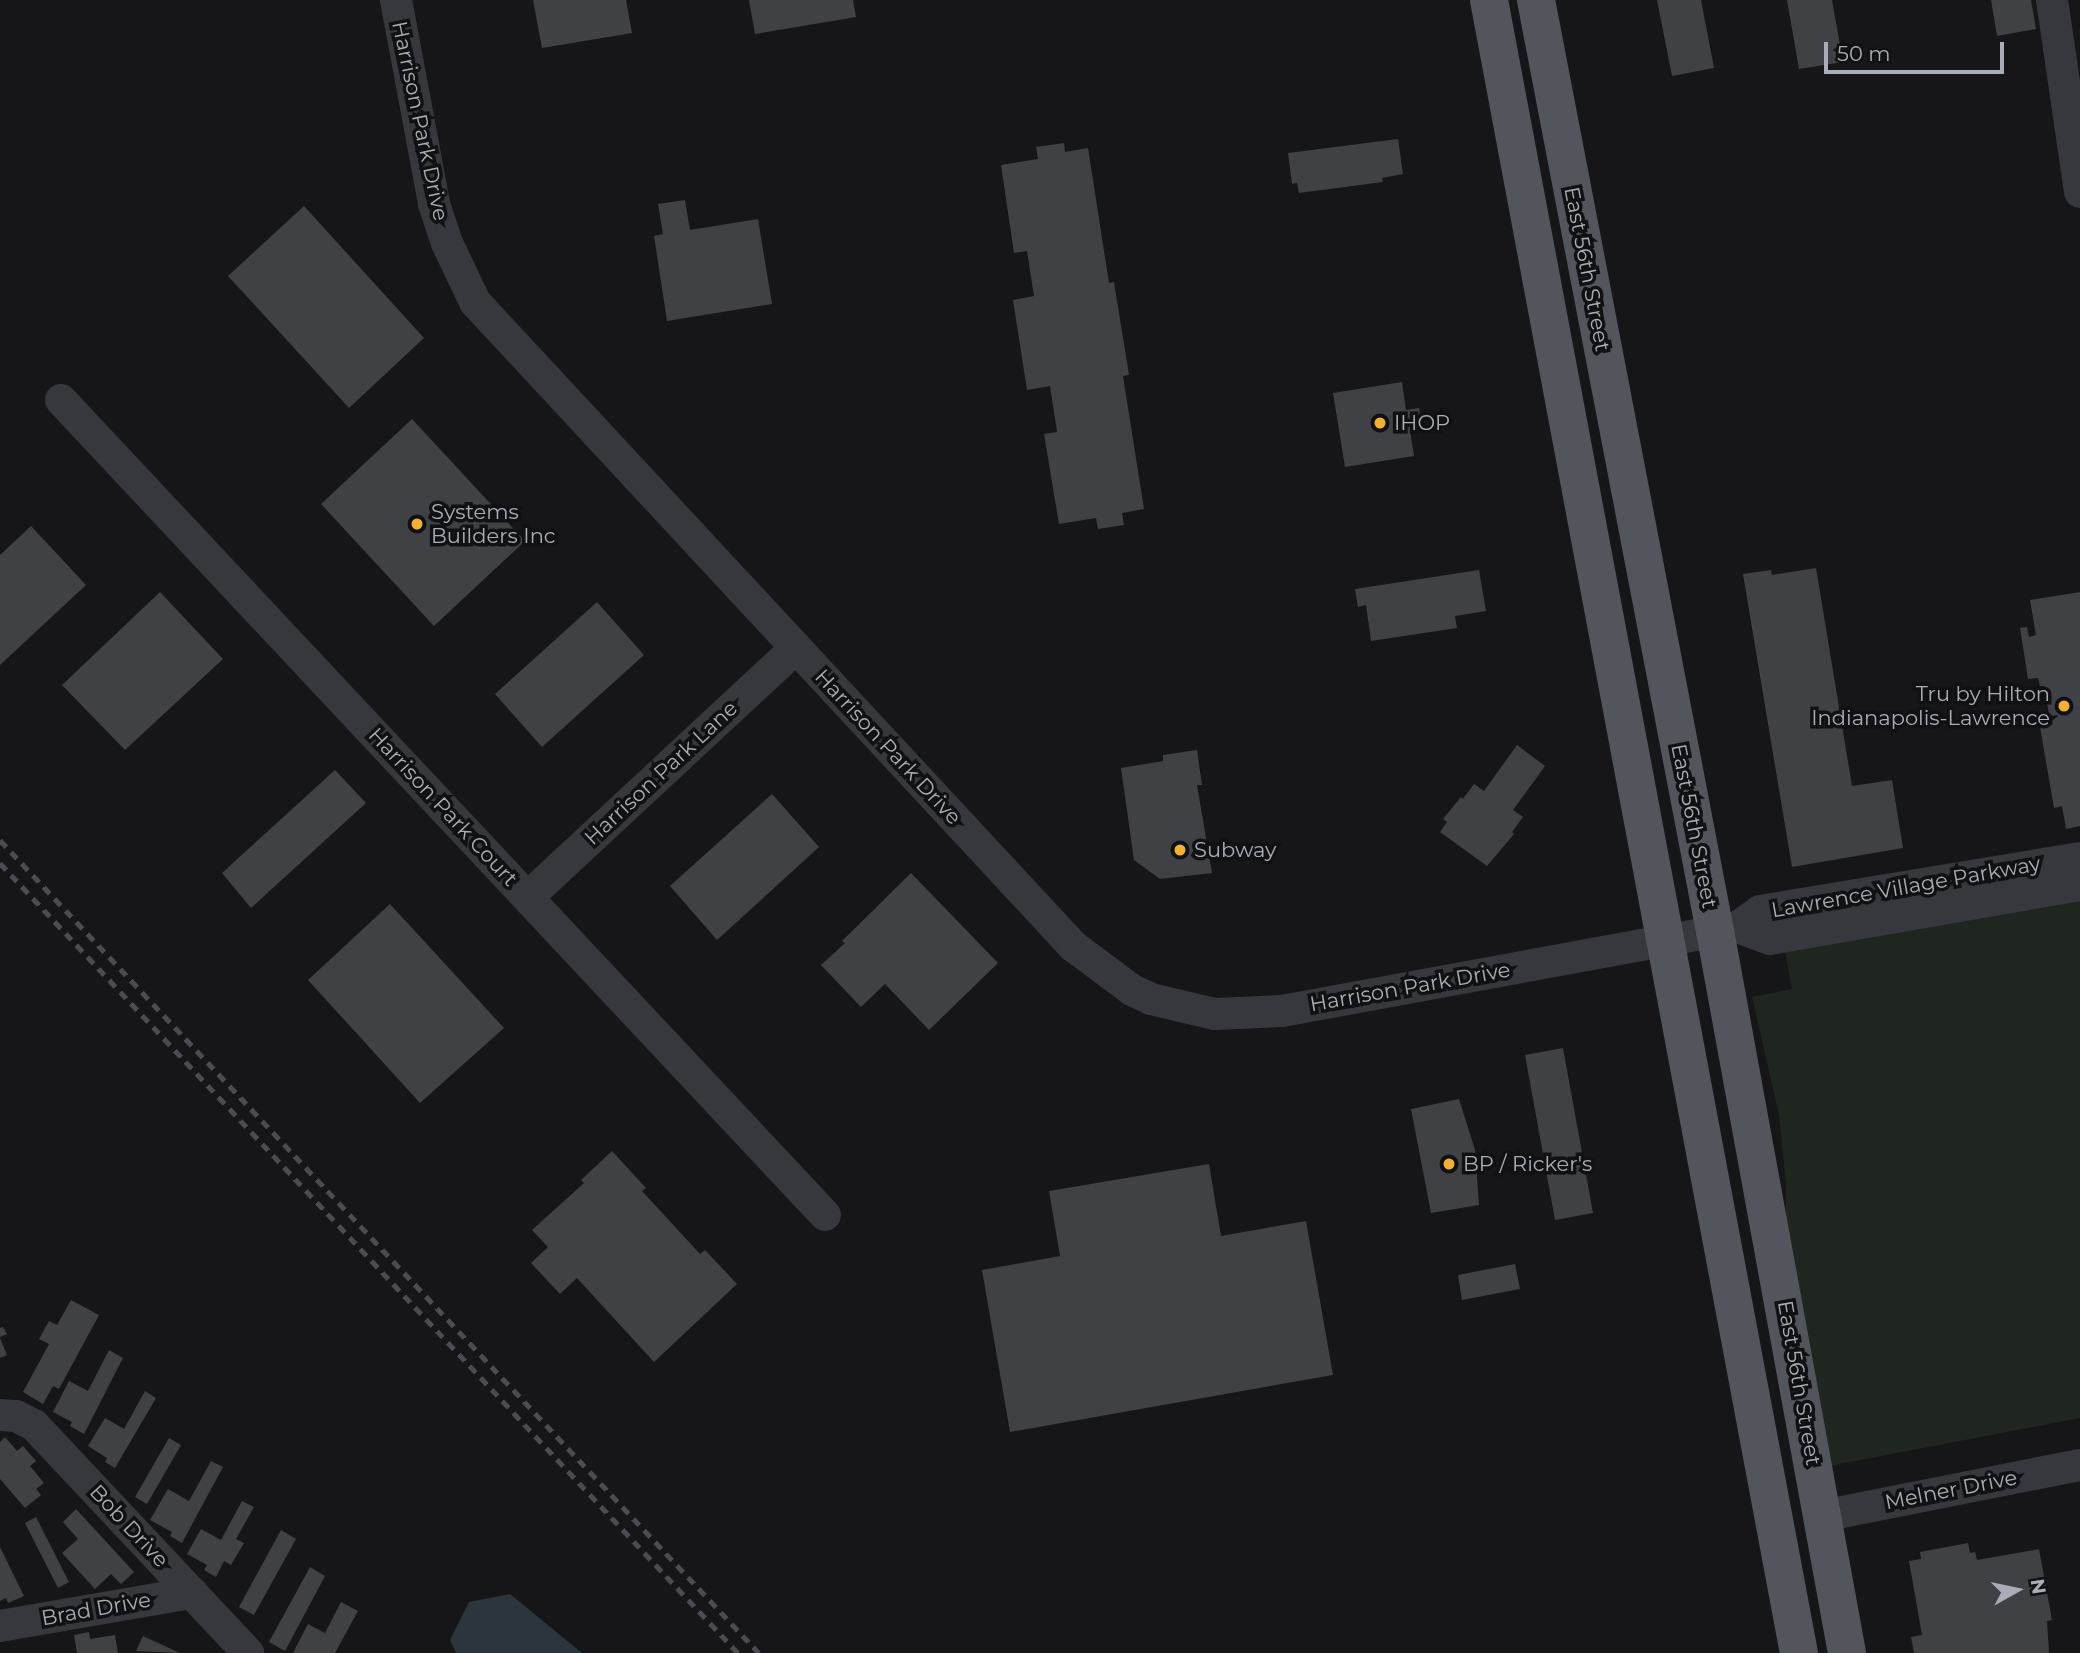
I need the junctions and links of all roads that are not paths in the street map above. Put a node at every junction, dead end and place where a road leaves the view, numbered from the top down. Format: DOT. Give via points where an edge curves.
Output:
graph roads {
  1 [pos="396,0"];
  2 [pos="1536,0"];
  3 [pos="2052,0"];
  4 [pos="1491,12"];
  5 [pos="1563,145"];
  6 [pos="2080,192"];
  7 [pos="1536,252"];
  8 [pos="61,400"];
  9 [pos="1616,425"];
  10 [pos="795,649"];
  11 [pos="2080,858"];
  12 [pos="2080,885"];
  13 [pos="528,897"];
  14 [pos="1704,933"];
  15 [pos="825,1215"];
  16 [pos="1724,1246"];
  17 [pos="0,1415"];
  18 [pos="2080,1465"];
  19 [pos="1822,1516"];
  20 [pos="192,1593"];
  21 [pos="0,1626"];
  22 [pos="248,1653"];
  23 [pos="1799,1653"];
  24 [pos="1847,1653"];
  1 -- 10 [label="street, Harrison Park Drive" via="434,204 475,302"];
  2 -- 5 [label="main road, East 56th Street"];
  3 -- 6 [label="street"];
  4 -- 5 [label="main road" via="1521,56 1538,139 1547,147"];
  4 -- 7 [label="main road, East 56th Street"];
  5 -- 9 [label="main road, East 56th Street"];
  7 -- 9 [label="main road" via="1559,263 1584,372 1597,407"];
  7 -- 14 [label="main road, East 56th Street"];
  8 -- 13 [label="street, Harrison Park Court"];
  9 -- 14 [label="main road, East 56th Street"];
  10 -- 13 [label="street, Harrison Park Lane"];
  10 -- 14 [label="street, Harrison Park Drive" via="1073,946 1151,999 1215,1014 1282,1011"];
  11 -- 14 [label="street, Lawrence Village Parkway" via="1760,911"];
  12 -- 14 [label="street, Lawrence Village Parkway" via="1770,939"];
  13 -- 15 [label="street, Harrison Park Court"];
  14 -- 16 [label="main road, East 56th Street"];
  14 -- 19 [label="main road, East 56th Street"];
  16 -- 19 [label="main road" via="1770,1395 1796,1504 1808,1514"];
  16 -- 23 [label="main road, East 56th Street"];
  17 -- 20 [label="street, Bob Drive" via="16,1416 34,1425"];
  18 -- 19 [label="street, Melner Drive"];
  19 -- 24 [label="main road, East 56th Street"];
  20 -- 21 [label="street, Brad Drive"];
  20 -- 22 [label="street, Bob Drive"];
}
